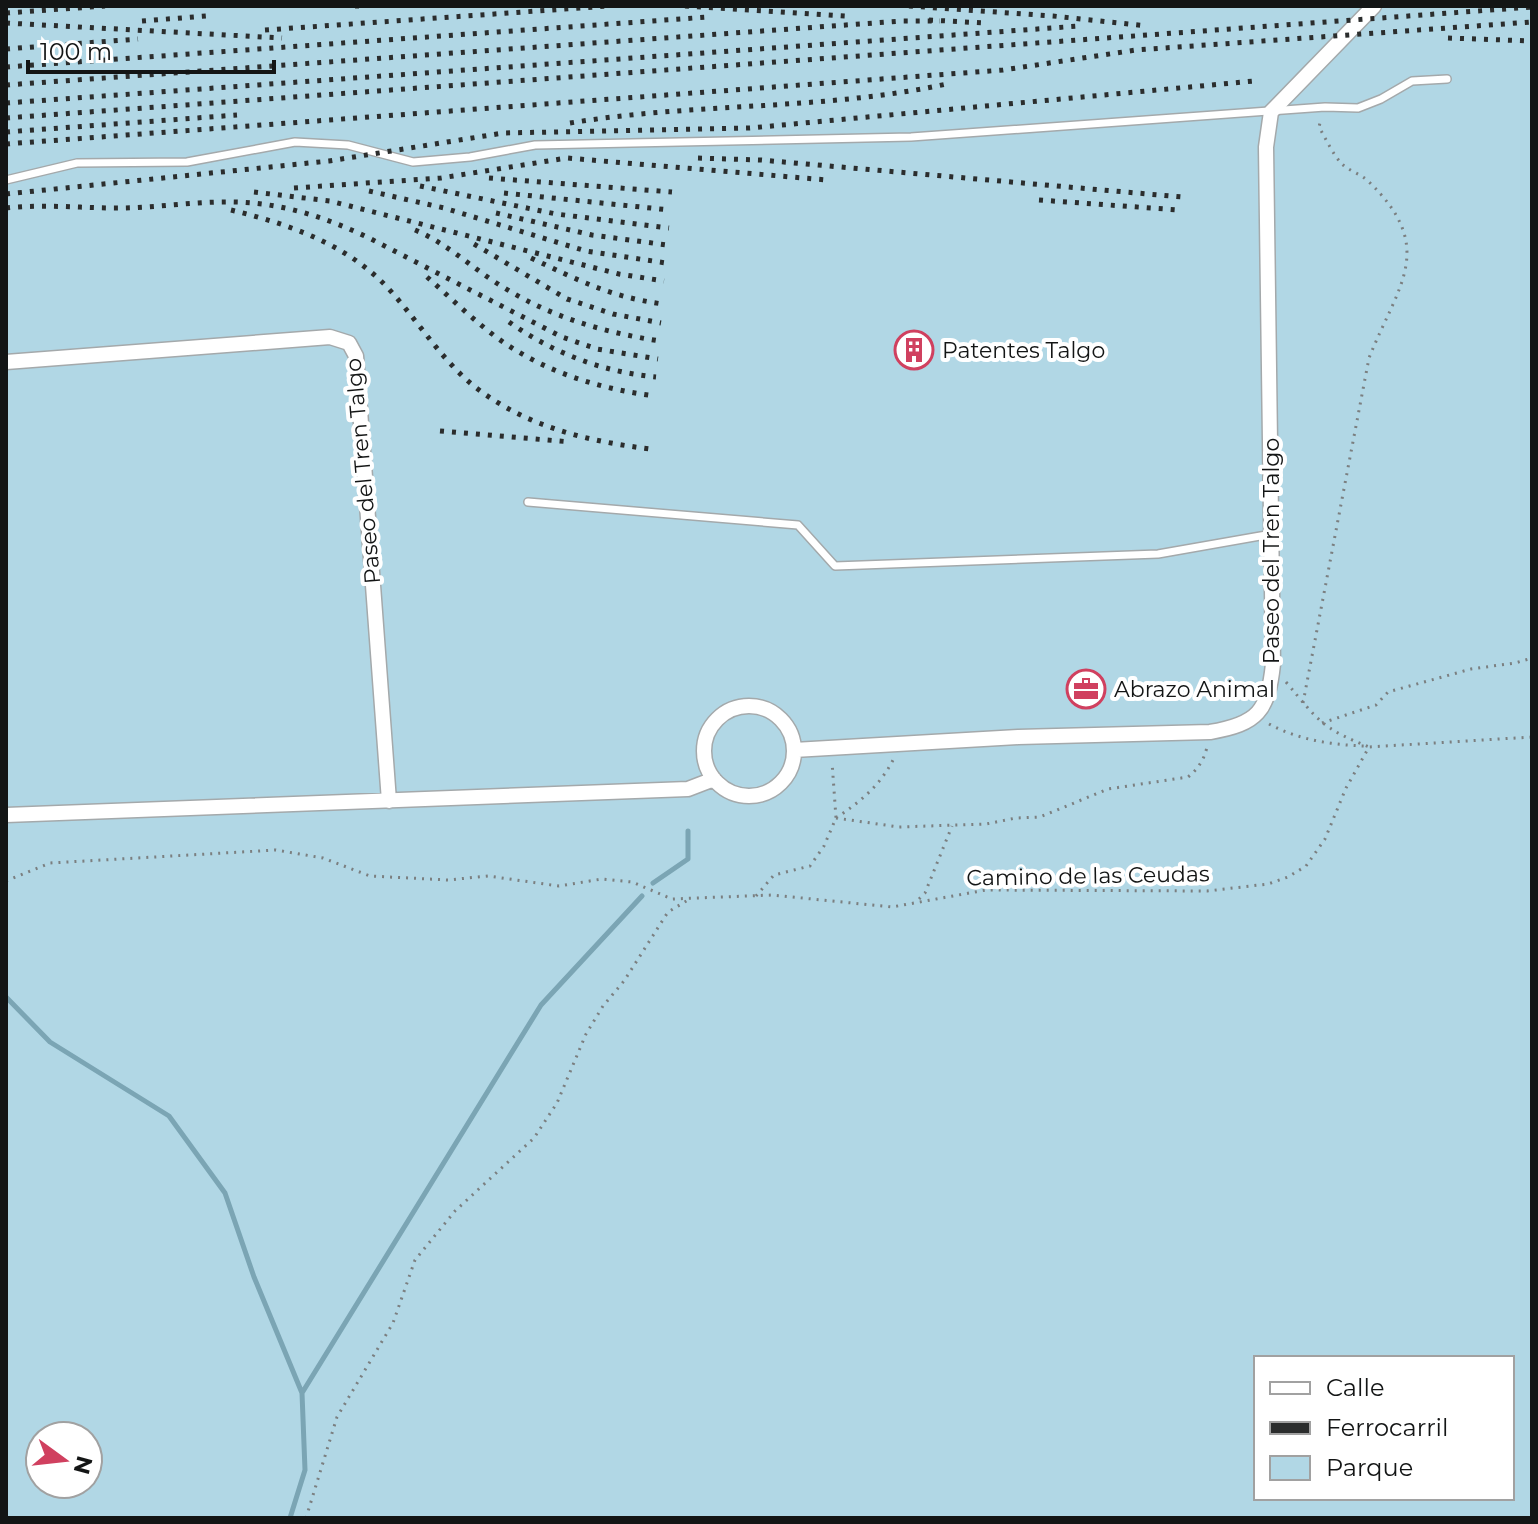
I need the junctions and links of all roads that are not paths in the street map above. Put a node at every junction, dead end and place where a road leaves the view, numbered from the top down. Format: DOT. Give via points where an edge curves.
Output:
graph roads {
  1 [pos="1374,6"];
  2 [pos="1447,79"];
  3 [pos="1271,112"];
  4 [pos="6,180"];
  5 [pos="6,362"];
  6 [pos="528,502"];
  7 [pos="1272,534"];
  8 [pos="794,750"];
  9 [pos="714,779"];
  10 [pos="389,801"];
  11 [pos="6,815"];
  1 -- 3 [label="street"];
  2 -- 3 [label="lane" via="1412,81 1358,108"];
  3 -- 4 [label="lane" via="911,137 535,145 413,162 348,145 295,142 187,162 77,163"];
  3 -- 7 [label="street, Paseo del Tren Talgo" via="1266,147"];
  5 -- 10 [label="street, Paseo del Tren Talgo" via="330,337 349,343 356,356"];
  6 -- 7 [label="lane" via="798,525 835,566 1158,554"];
  7 -- 8 [label="street, Paseo del Tren Talgo" via="1270,692 1256,714 1236,728"];
  8 -- 9 [label="street" via="786,776 765,793 737,794"];
  8 -- 9 [label="street" via="785,723 774,713 761,707 733,709 721,716 706,739 707,767"];
  9 -- 10 [label="street" via="688,789"];
  10 -- 11 [label="street"];
}
